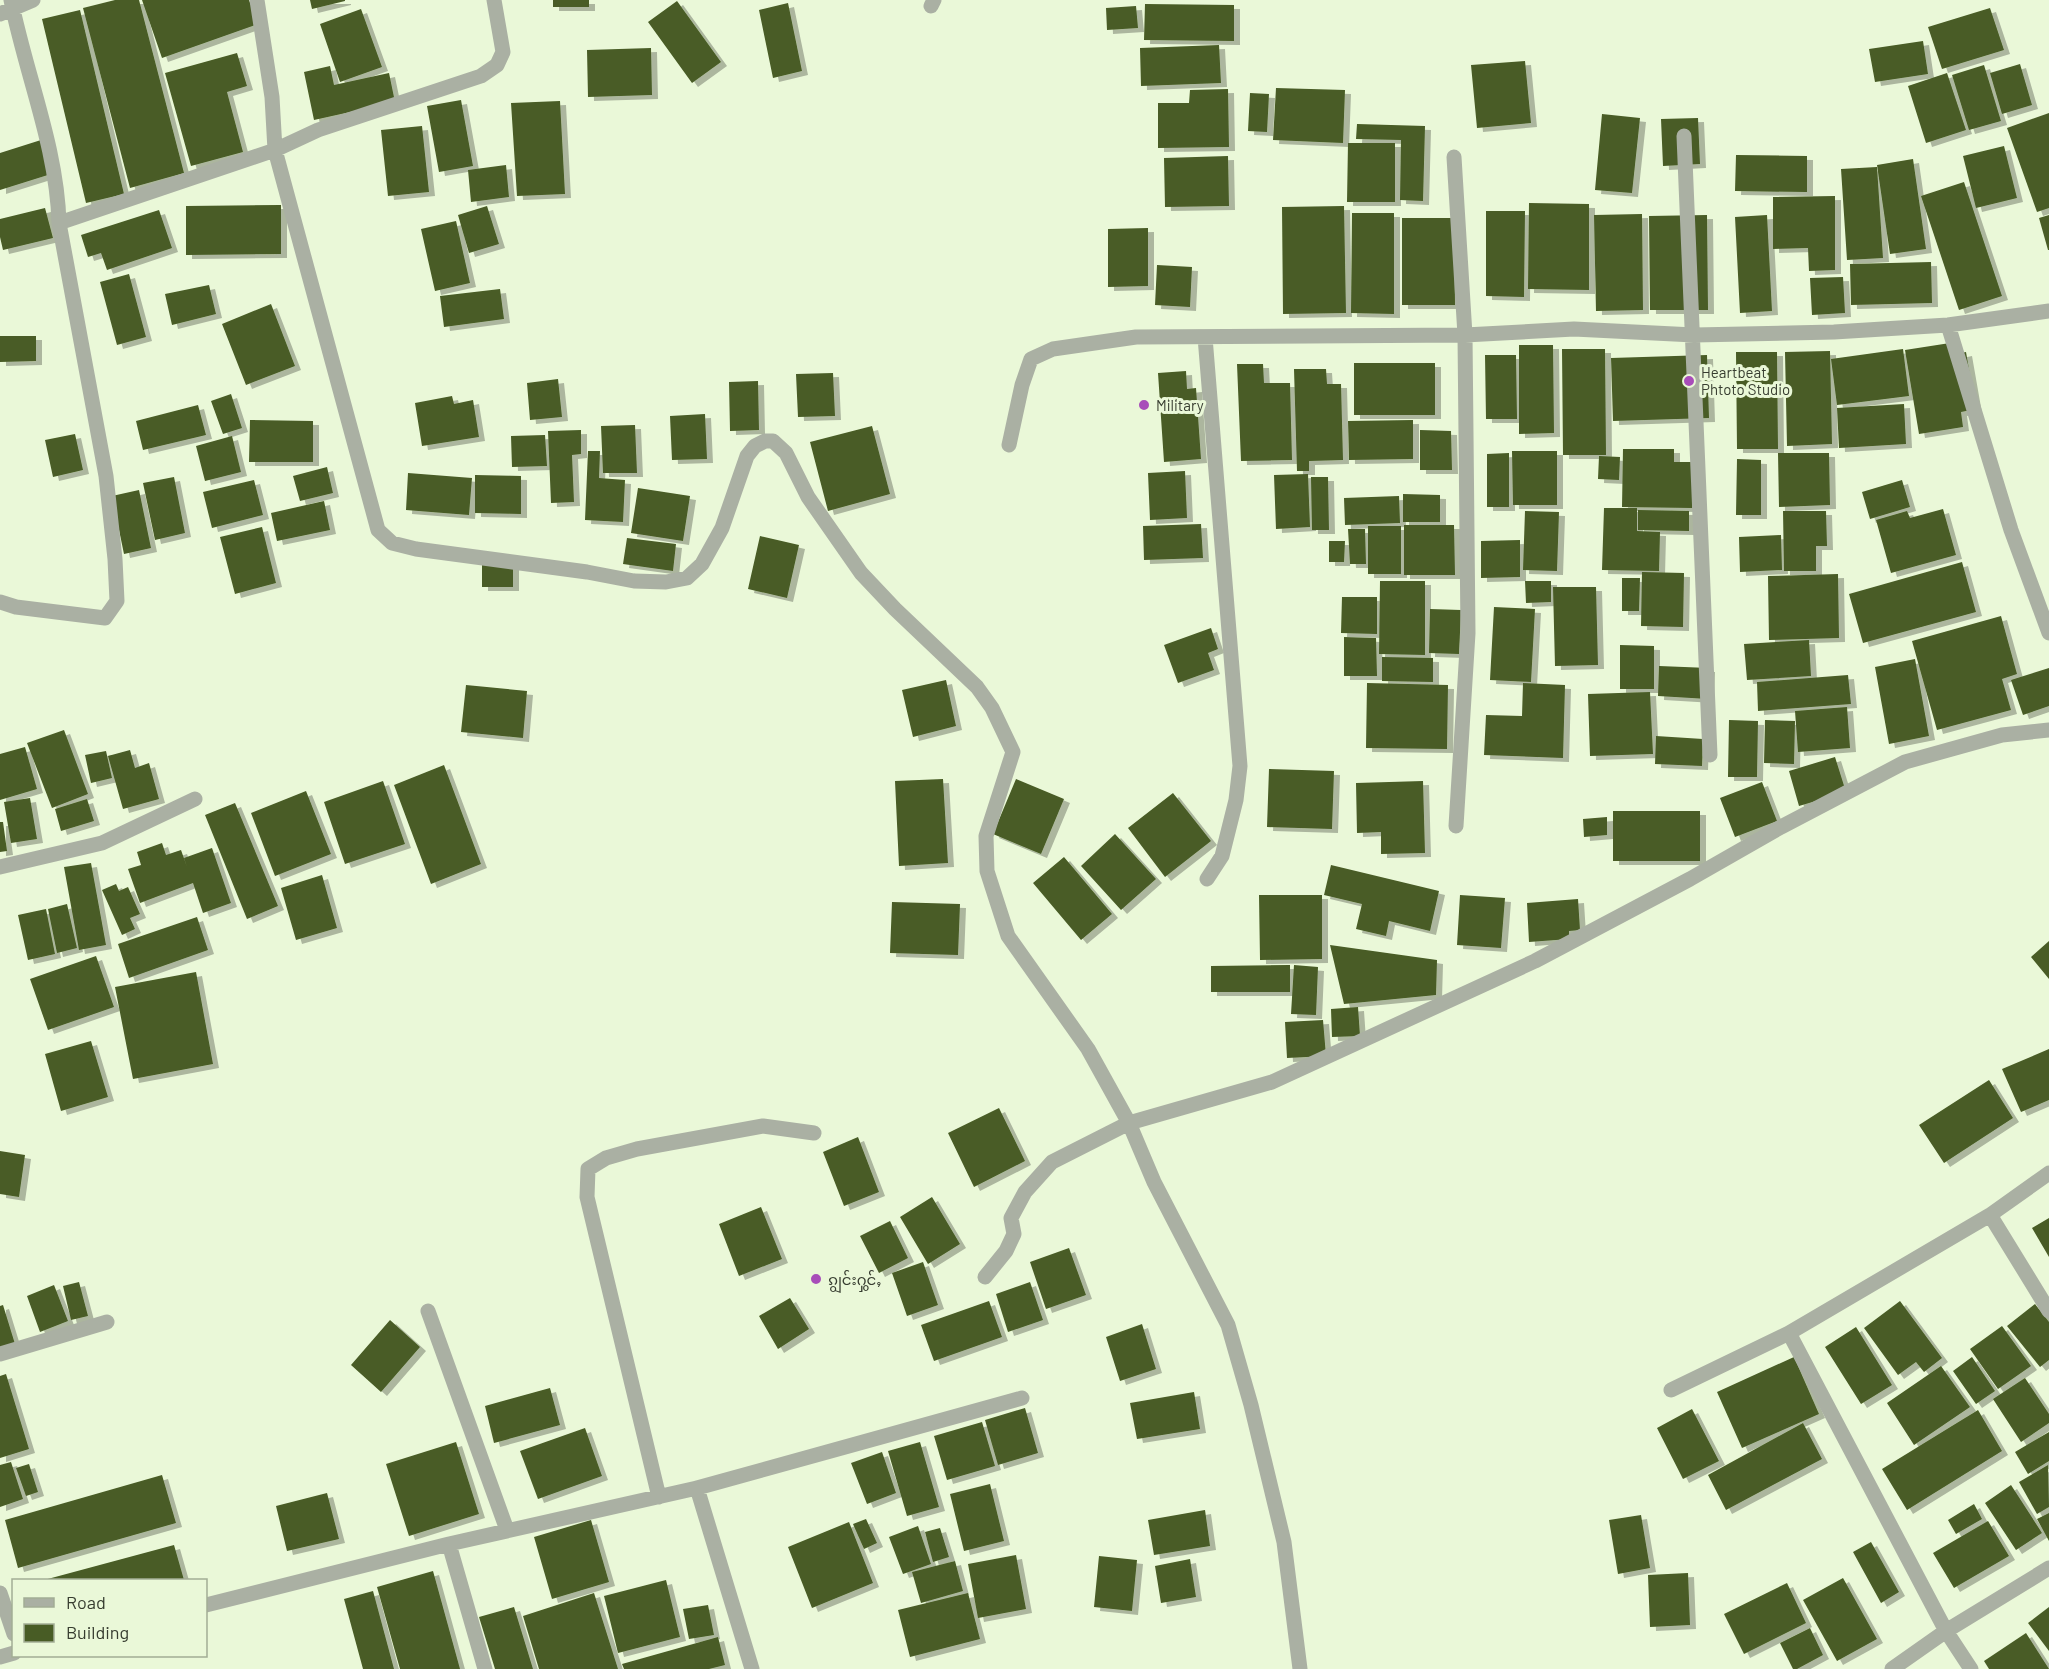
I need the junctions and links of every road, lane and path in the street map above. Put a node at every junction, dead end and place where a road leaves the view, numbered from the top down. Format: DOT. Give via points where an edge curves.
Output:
graph roads {
  1 [pos="33,0"];
  2 [pos="257,0"];
  3 [pos="494,0"];
  4 [pos="8,7"];
  5 [pos="1684,136"];
  6 [pos="275,150"];
  7 [pos="1454,157"];
  8 [pos="59,224"];
  9 [pos="2049,311"];
  10 [pos="1948,325"];
  11 [pos="1465,335"];
  12 [pos="1694,335"];
  13 [pos="1205,337"];
  14 [pos="1009,445"];
  15 [pos="0,602"];
  16 [pos="2049,633"];
  17 [pos="2049,730"];
  18 [pos="1710,754"];
  19 [pos="195,799"];
  20 [pos="1456,826"];
  21 [pos="0,867"];
  22 [pos="1207,879"];
  23 [pos="1129,1123"];
  24 [pos="814,1133"];
  25 [pos="2049,1173"];
  26 [pos="1990,1215"];
  27 [pos="985,1277"];
  28 [pos="428,1311"];
  29 [pos="2049,1311"];
  30 [pos="107,1322"];
  31 [pos="1788,1333"];
  32 [pos="0,1354"];
  33 [pos="1671,1390"];
  34 [pos="1022,1398"];
  35 [pos="697,1488"];
  36 [pos="659,1497"];
  37 [pos="507,1530"];
  38 [pos="449,1544"];
  39 [pos="2049,1568"];
  40 [pos="0,1593"];
  41 [pos="207,1605"];
  42 [pos="12,1628"];
  43 [pos="1946,1630"];
  44 [pos="485,1669"];
  45 [pos="752,1669"];
  46 [pos="1300,1669"];
  47 [pos="1892,1669"];
  48 [pos="1971,1669"];
  1 -- 4 [label="street"];
  2 -- 6 [label="street" via="272,97"];
  3 -- 6 [label="street" via="503,52 497,64 481,76 318,130"];
  4 -- 8 [label="street" via="52,158"];
  5 -- 12 [label="street"];
  6 -- 8 [label="street"];
  6 -- 23 [label="street" via="378,530 392,543 634,581 687,578 702,564 722,528 747,456 765,441 780,446 808,497 861,573 977,687 1007,736 1013,752 986,836 987,871 1008,936 1088,1049"];
  7 -- 11 [label="street"];
  8 -- 15 [label="street" via="106,476 117,602 105,618 16,608"];
  9 -- 10 [label="street"];
  10 -- 12 [label="street"];
  10 -- 16 [label="street" via="2011,530"];
  11 -- 12 [label="street" via="1574,329"];
  11 -- 13 [label="street"];
  11 -- 20 [label="street" via="1468,633"];
  12 -- 18 [label="street"];
  13 -- 14 [label="street" via="1136,337 1053,349 1031,359"];
  13 -- 22 [label="street" via="1240,766 1222,856"];
  17 -- 23 [label="street" via="2002,735 1905,762 1535,961 1272,1082"];
  19 -- 21 [label="street" via="102,843"];
  23 -- 27 [label="street" via="1052,1162 1025,1192 1011,1218 1014,1234 1006,1251"];
  23 -- 46 [label="street" via="1154,1182 1228,1325 1284,1542"];
  24 -- 36 [label="street" via="764,1126 637,1149 606,1158 588,1169 587,1197"];
  25 -- 26 [label="street"];
  26 -- 29 [label="street"];
  26 -- 31 [label="street"];
  28 -- 37 [label="street"];
  30 -- 32 [label="street"];
  31 -- 33 [label="street"];
  31 -- 43 [label="street"];
  34 -- 35 [label="street"];
  35 -- 36 [label="street"];
  35 -- 45 [label="street"];
  36 -- 37 [label="street"];
  37 -- 38 [label="street"];
  38 -- 41 [label="street"];
  38 -- 44 [label="street"];
  39 -- 43 [label="street"];
  40 -- 42 [label="street"];
  43 -- 47 [label="street"];
  43 -- 48 [label="street"];
}
